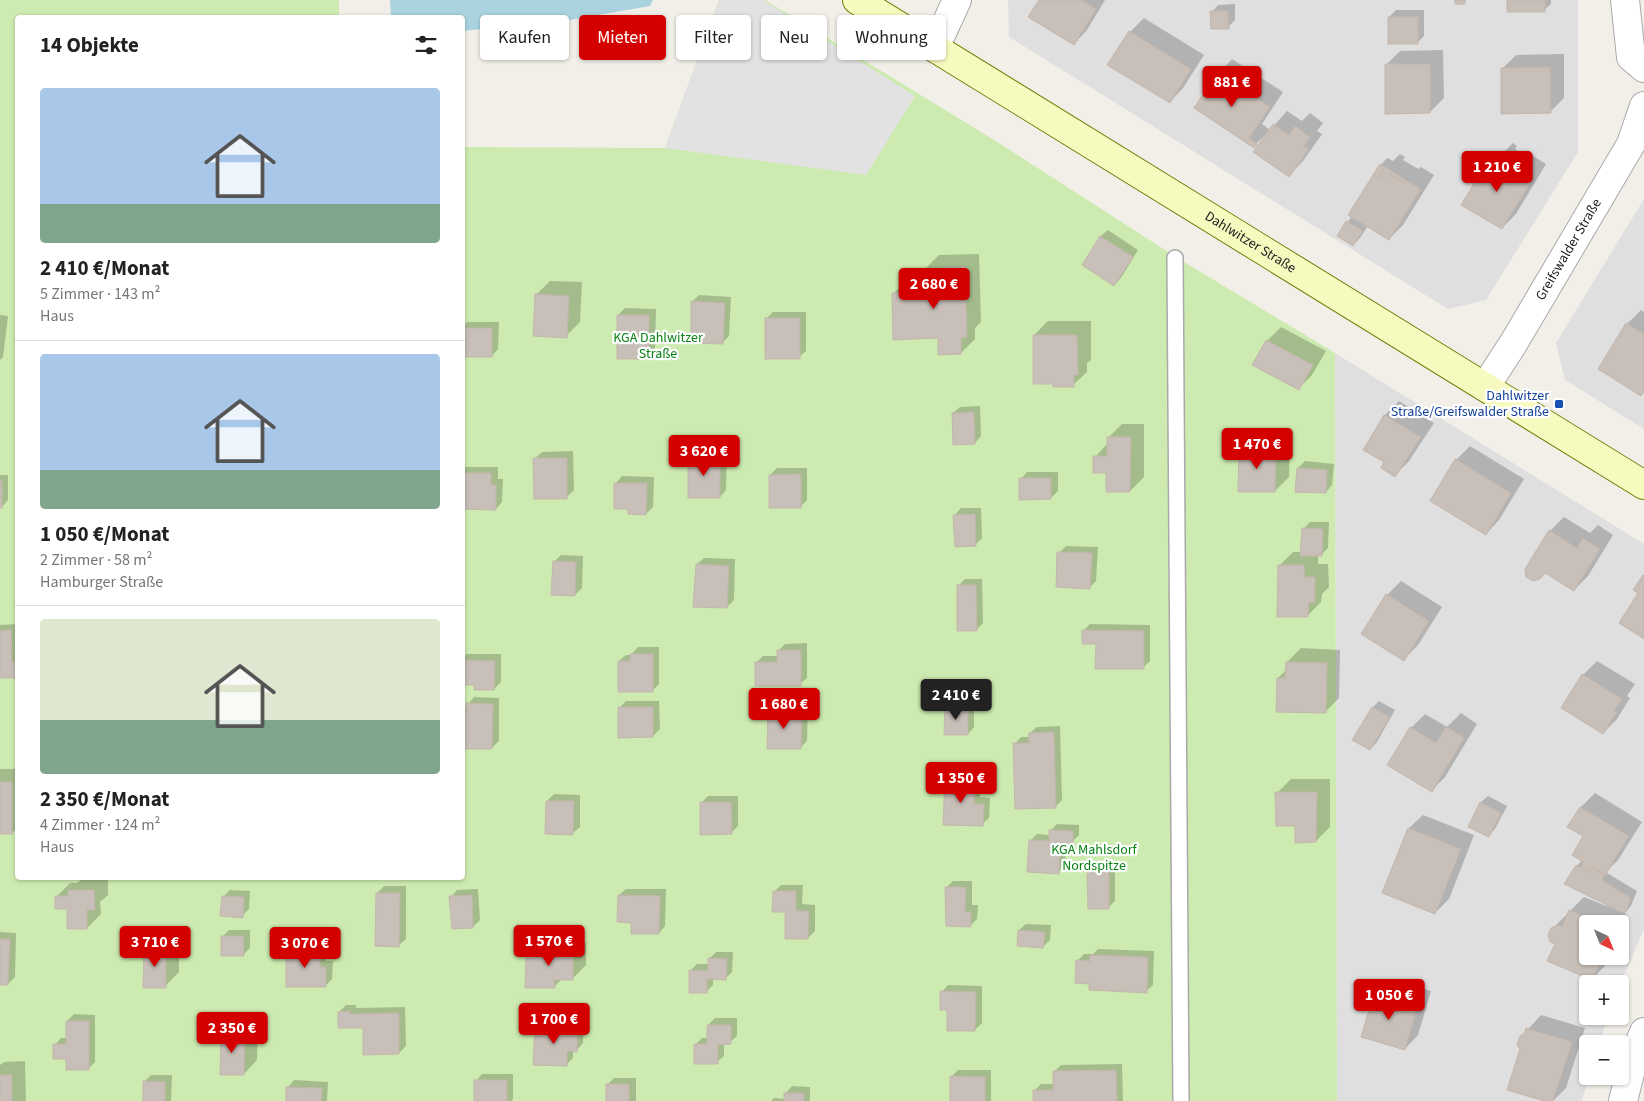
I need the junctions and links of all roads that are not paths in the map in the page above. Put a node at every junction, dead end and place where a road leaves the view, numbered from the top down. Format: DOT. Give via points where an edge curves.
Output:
graph roads {
  1 [pos="857,0"];
  2 [pos="957,0"];
  3 [pos="1624,0"];
  4 [pos="881,15"];
  5 [pos="946,24"];
  6 [pos="946,55"];
  7 [pos="1644,68"];
  8 [pos="1644,106"];
  9 [pos="1175,258"];
  10 [pos="1485,387"];
  11 [pos="1644,485"];
  12 [pos="1644,1032"];
  13 [pos="1181,1101"];
  14 [pos="1623,1101"];
  1 -- 4 [label="main road, Dahlwitzer Straße"];
  2 -- 5 [label="street"];
  3 -- 7 [label="street" via="1631,57"];
  6 -- 10 [label="main road, Dahlwitzer Straße"];
  8 -- 10 [label="street, Greifswalder Straße" via="1631,144"];
  9 -- 13 [label="lane"];
  10 -- 11 [label="main road, Dahlwitzer Straße"];
  12 -- 14 [label="street"];
}
